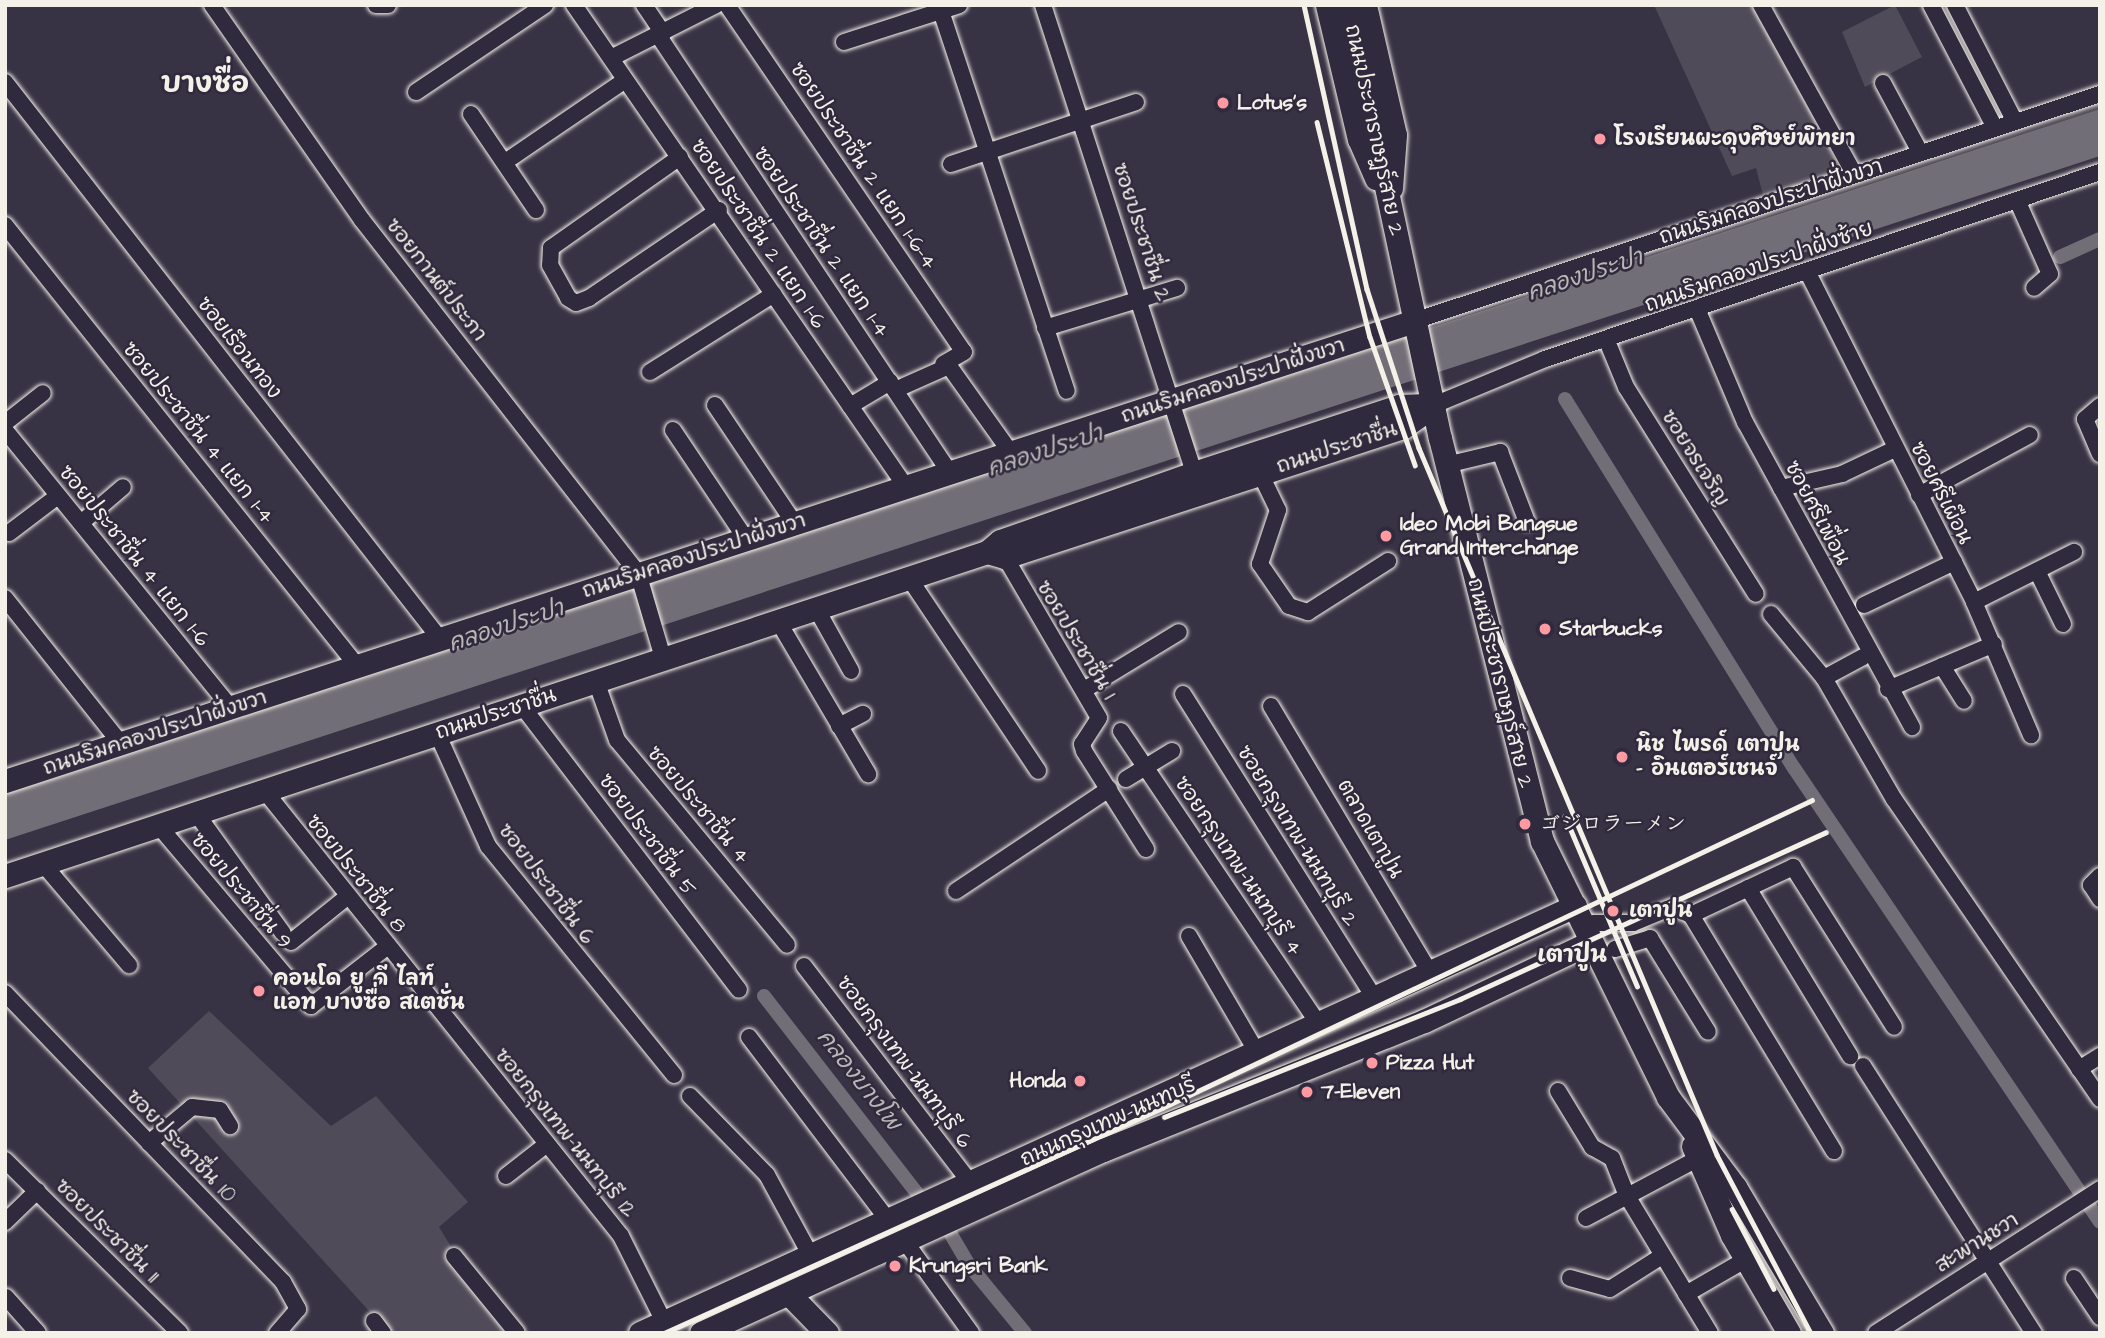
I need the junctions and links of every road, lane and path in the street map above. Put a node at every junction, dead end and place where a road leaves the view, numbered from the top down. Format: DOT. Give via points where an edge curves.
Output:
graph roads {
  1 [pos="212,5"];
  2 [pos="545,5"];
  3 [pos="574,5"];
  4 [pos="644,5"];
  5 [pos="716,5"];
  6 [pos="727,5"];
  7 [pos="959,5"];
  8 [pos="1044,5"];
  9 [pos="1327,5"];
  10 [pos="1347,5"];
  11 [pos="1365,5"];
  12 [pos="1761,5"];
  13 [pos="1931,5"];
  14 [pos="1955,5"];
  15 [pos="941,11"];
  16 [pos="660,34"];
  17 [pos="844,42"];
  18 [pos="611,58"];
  19 [pos="625,80"];
  20 [pos="5,82"];
  21 [pos="1883,83"];
  22 [pos="416,92"];
  23 [pos="2100,94"];
  24 [pos="1136,102"];
  25 [pos="471,114"];
  26 [pos="1082,120"];
  27 [pos="2014,120"];
  28 [pos="1994,126"];
  29 [pos="986,151"];
  30 [pos="1920,152"];
  31 [pos="680,157"];
  32 [pos="505,162"];
  33 [pos="951,164"];
  34 [pos="2100,172"];
  35 [pos="1855,175"];
  36 [pos="1389,198"];
  37 [pos="2017,200"];
  38 [pos="536,209"];
  39 [pos="719,211"];
  40 [pos="5,225"];
  41 [pos="1808,273"];
  42 [pos="1177,288"];
  43 [pos="2034,288"];
  44 [pos="774,294"];
  45 [pos="1143,300"];
  46 [pos="1698,311"];
  47 [pos="1415,324"];
  48 [pos="1045,328"];
  49 [pos="1607,341"];
  50 [pos="943,364"];
  51 [pos="649,372"];
  52 [pos="892,386"];
  53 [pos="1067,391"];
  54 [pos="43,393"];
  55 [pos="1172,403"];
  56 [pos="715,405"];
  57 [pos="1434,405"];
  58 [pos="850,406"];
  59 [pos="2100,406"];
  60 [pos="5,423"];
  61 [pos="5,430"];
  62 [pos="673,430"];
  63 [pos="2030,435"];
  64 [pos="1895,449"];
  65 [pos="1010,453"];
  66 [pos="2100,454"];
  67 [pos="1446,465"];
  68 [pos="1192,466"];
  69 [pos="950,473"];
  70 [pos="1260,474"];
  71 [pos="123,487"];
  72 [pos="906,487"];
  73 [pos="1781,488"];
  74 [pos="1919,495"];
  75 [pos="58,496"];
  76 [pos="1527,522"];
  77 [pos="80,523"];
  78 [pos="795,524"];
  79 [pos="9,533"];
  80 [pos="746,539"];
  81 [pos="2074,552"];
  82 [pos="996,555"];
  83 [pos="1388,561"];
  84 [pos="1954,562"];
  85 [pos="2037,571"];
  86 [pos="909,578"];
  87 [pos="640,579"];
  88 [pos="1756,594"];
  89 [pos="5,598"];
  90 [pos="1974,601"];
  91 [pos="1864,605"];
  92 [pos="816,608"];
  93 [pos="1771,614"];
  94 [pos="778,621"];
  95 [pos="2063,624"];
  96 [pos="1179,632"];
  97 [pos="440,639"];
  98 [pos="1994,644"];
  99 [pos="1863,657"];
  100 [pos="663,659"];
  101 [pos="1942,666"];
  102 [pos="358,667"];
  103 [pos="851,671"];
  104 [pos="1824,678"];
  105 [pos="596,681"];
  106 [pos="1888,689"];
  107 [pos="1084,690"];
  108 [pos="1183,694"];
  109 [pos="1964,701"];
  110 [pos="522,706"];
  111 [pos="1271,706"];
  112 [pos="231,708"];
  113 [pos="863,714"];
  114 [pos="839,726"];
  115 [pos="1912,727"];
  116 [pos="1121,731"];
  117 [pos="437,733"];
  118 [pos="2031,735"];
  119 [pos="121,744"];
  120 [pos="1172,751"];
  121 [pos="1146,767"];
  122 [pos="1038,771"];
  123 [pos="868,774"];
  124 [pos="1126,779"];
  125 [pos="5,781"];
  126 [pos="1109,789"];
  127 [pos="264,790"];
  128 [pos="196,813"];
  129 [pos="158,825"];
  130 [pos="1146,849"];
  131 [pos="43,864"];
  132 [pos="5,876"];
  133 [pos="2096,879"];
  134 [pos="1748,888"];
  135 [pos="956,891"];
  136 [pos="348,896"];
  137 [pos="2100,899"];
  138 [pos="1575,906"];
  139 [pos="1691,915"];
  140 [pos="1592,932"];
  141 [pos="1189,936"];
  142 [pos="787,945"];
  143 [pos="388,946"];
  144 [pos="1615,949"];
  145 [pos="128,965"];
  146 [pos="804,966"];
  147 [pos="1431,974"];
  148 [pos="417,982"];
  149 [pos="738,990"];
  150 [pos="5,993"];
  151 [pos="1376,1000"];
  152 [pos="1319,1025"];
  153 [pos="1894,1027"];
  154 [pos="1708,1032"];
  155 [pos="749,1037"];
  156 [pos="1258,1054"];
  157 [pos="2100,1056"];
  158 [pos="2079,1069"];
  159 [pos="674,1076"];
  160 [pos="1558,1091"];
  161 [pos="690,1096"];
  162 [pos="2100,1098"];
  163 [pos="230,1126"];
  164 [pos="1687,1128"];
  165 [pos="149,1143"];
  166 [pos="548,1144"];
  167 [pos="1834,1151"];
  168 [pos="1697,1159"];
  169 [pos="5,1160"];
  170 [pos="506,1176"];
  171 [pos="971,1184"];
  172 [pos="37,1191"];
  173 [pos="2096,1192"];
  174 [pos="1627,1196"];
  175 [pos="1586,1218"];
  176 [pos="888,1220"];
  177 [pos="5,1222"];
  178 [pos="901,1242"];
  179 [pos="1662,1255"];
  180 [pos="454,1256"];
  181 [pos="811,1256"];
  182 [pos="1745,1260"];
  183 [pos="1988,1261"];
  184 [pos="1570,1278"];
  185 [pos="2074,1278"];
  186 [pos="790,1294"];
  187 [pos="1686,1294"];
  188 [pos="6,1297"];
  189 [pos="2100,1317"];
  190 [pos="664,1322"];
  191 [pos="818,1331"];
  192 [pos="38,1333"];
  193 [pos="180,1333"];
  194 [pos="277,1333"];
  195 [pos="517,1333"];
  196 [pos="640,1333"];
  197 [pos="702,1333"];
  198 [pos="971,1333"];
  199 [pos="1710,1333"];
  200 [pos="1788,1333"];
  201 [pos="1822,1333"];
  202 [pos="1876,1333"];
  203 [pos="2034,1333"];
  1 -- 87 [label="street, ซอยกานต์ประภา" via="362,220"];
  2 -- 22 [label="street"];
  3 -- 18 [label="street, ซอยประชาชื่น 2 แยก 1-6"];
  4 -- 16 [label="street, ซอยประชาชื่น 2 แยก 1-4"];
  5 -- 16 [label="street"];
  6 -- 50 [label="street, ซอยประชาชื่น 2 แยก 1-6-4" via="964,352"];
  7 -- 15 [label="street"];
  8 -- 26 [label="street, ซอยประชาชื่น 2"];
  9 -- 36 [label="main road" via="1359,139"];
  10 -- 36 [label="main road, ถนนประชาราษฎร์สาย 2"];
  11 -- 36 [label="main road" via="1395,135 1398,162"];
  12 -- 35 [label="street"];
  13 -- 28 [label="street"];
  14 -- 27 [label="street"];
  15 -- 17 [label="street"];
  15 -- 29 [label="street"];
  16 -- 18 [label="street"];
  16 -- 52 [label="street, ซอยประชาชื่น 2 แยก 1-4"];
  18 -- 19 [label="street, ซอยประชาชื่น 2 แยก 1-6"];
  19 -- 31 [label="street, ซอยประชาชื่น 2 แยก 1-6"];
  19 -- 32 [label="street"];
  20 -- 97 [label="street, ซอยเรือนทอง"];
  21 -- 30 [label="street"];
  23 -- 27 [label="street, ถนนริมคลองประปาฝั่งขวา"];
  24 -- 26 [label="street"];
  25 -- 32 [label="street"];
  26 -- 29 [label="street"];
  26 -- 45 [label="street, ซอยประชาชื่น 2"];
  27 -- 28 [label="street, ถนนริมคลองประปาฝั่งขวา"];
  28 -- 30 [label="street, ถนนริมคลองประปาฝั่งขวา"];
  29 -- 33 [label="street"];
  29 -- 48 [label="street"];
  30 -- 35 [label="street, ถนนริมคลองประปาฝั่งขวา"];
  31 -- 39 [label="street, ซอยประชาชื่น 2 แยก 1-6"];
  31 -- 39 [label="street" via="551,248 548,259 568,298 583,301"];
  32 -- 38 [label="street"];
  34 -- 37 [label="street, ถนนริมคลองประปาฝั่งซ้าย"];
  35 -- 47 [label="street, ถนนริมคลองประปาฝั่งขวา"];
  36 -- 47 [label="main road, ถนนประชาราษฎร์สาย 2"];
  37 -- 41 [label="street, ถนนริมคลองประปาฝั่งซ้าย"];
  37 -- 43 [label="street" via="2050,274"];
  39 -- 44 [label="street, ซอยประชาชื่น 2 แยก 1-6"];
  40 -- 102 [label="street, ซอยประชาชื่น 4 แยก 1-4"];
  41 -- 46 [label="street, ถนนริมคลองประปาฝั่งซ้าย"];
  41 -- 64 [label="street, ซอยศรีเผือน"];
  42 -- 45 [label="street"];
  44 -- 51 [label="street"];
  44 -- 58 [label="street, ซอยประชาชื่น 2 แยก 1-6"];
  45 -- 48 [label="street"];
  45 -- 55 [label="street, ซอยประชาชื่น 2"];
  46 -- 49 [label="street, ถนนริมคลองประปาฝั่งซ้าย"];
  46 -- 73 [label="street, ซอยศรีเพื่อน" via="1713,360"];
  47 -- 55 [label="main road, ถนนริมคลองประปาฝั่งขวา"];
  47 -- 57 [label="main road, ถนนประชาราษฎร์สาย 2"];
  48 -- 53 [label="street"];
  49 -- 57 [label="street, ถนนริมคลองประปาฝั่งซ้าย" via="1495,377"];
  49 -- 88 [label="street, ซอยจรเจริญ" via="1626,387"];
  50 -- 52 [label="street"];
  50 -- 65 [label="street" via="954,370"];
  52 -- 58 [label="street"];
  52 -- 69 [label="street, ซอยประชาชื่น 2 แยก 1-4"];
  54 -- 60 [label="street"];
  55 -- 65 [label="main road, ถนนริมคลองประปาฝั่งขวา"];
  55 -- 68 [label="street, ซอยประชาชื่น 2"];
  56 -- 78 [label="street"];
  57 -- 67 [label="main road, ถนนประชาราษฎร์สาย 2"];
  57 -- 68 [label="main road, ถนนประชาชื่น" via="1399,406"];
  57 -- 70 [label="main road, ถนนประชาชื่น" via="1403,427"];
  58 -- 72 [label="street, ซอยประชาชื่น 2 แยก 1-6"];
  59 -- 66 [label="street" via="2085,419"];
  61 -- 75 [label="street, ซอยประชาชื่น 4 แยก 1-6"];
  62 -- 80 [label="street"];
  63 -- 74 [label="street"];
  64 -- 73 [label="street" via="1842,474"];
  64 -- 74 [label="street, ซอยศรีเผือน"];
  65 -- 69 [label="main road, ถนนริมคลองประปาฝั่งขวา"];
  67 -- 76 [label="street" via="1500,452"];
  67 -- 138 [label="main road, ถนนประชาราษฎร์สาย 2" via="1527,794"];
  68 -- 82 [label="main road, ถนนประชาชื่น" via="1000,541"];
  69 -- 72 [label="main road, ถนนริมคลองประปาฝั่งขวา"];
  70 -- 82 [label="main road, ถนนประชาชื่น"];
  70 -- 83 [label="street" via="1278,510 1260,564 1289,606 1308,611"];
  71 -- 77 [label="street"];
  72 -- 78 [label="main road, ถนนริมคลองประปาฝั่งขวา"];
  73 -- 106 [label="street, ซอยศรีเพื่อน"];
  74 -- 84 [label="street, ซอยศรีเผือน"];
  75 -- 77 [label="street, ซอยประชาชื่น 4 แยก 1-6"];
  75 -- 79 [label="street"];
  77 -- 112 [label="street, ซอยประชาชื่น 4 แยก 1-6"];
  78 -- 80 [label="main road, ถนนริมคลองประปาฝั่งขวา"];
  80 -- 87 [label="main road, ถนนริมคลองประปาฝั่งขวา"];
  81 -- 85 [label="street"];
  82 -- 86 [label="main road, ถนนประชาชื่น"];
  82 -- 107 [label="street, ซอยประชาชื่น 1"];
  84 -- 90 [label="street, ซอยศรีเผือน"];
  84 -- 91 [label="street"];
  85 -- 90 [label="street"];
  85 -- 95 [label="street"];
  86 -- 92 [label="main road, ถนนประชาชื่น"];
  86 -- 122 [label="street"];
  87 -- 97 [label="main road, ถนนริมคลองประปาฝั่งขวา"];
  87 -- 100 [label="street, ซอยกานต์ประภา"];
  89 -- 119 [label="street"];
  90 -- 98 [label="street, ซอยศรีเผือน"];
  92 -- 94 [label="main road, ถนนประชาชื่น"];
  92 -- 103 [label="street"];
  93 -- 104 [label="street"];
  94 -- 100 [label="main road, ถนนประชาชื่น"];
  94 -- 114 [label="street"];
  96 -- 107 [label="street"];
  97 -- 102 [label="main road, ถนนริมคลองประปาฝั่งขวา"];
  98 -- 101 [label="street"];
  98 -- 118 [label="street, ซอยศรีเผือน"];
  99 -- 104 [label="street"];
  100 -- 105 [label="main road, ถนนประชาชื่น"];
  101 -- 106 [label="street"];
  101 -- 109 [label="street"];
  102 -- 112 [label="main road, ถนนริมคลองประปาฝั่งขวา"];
  104 -- 158 [label="street" via="1906,817"];
  105 -- 110 [label="main road, ถนนประชาชื่น"];
  105 -- 142 [label="street, ซอยประชาชื่น 4" via="617,740"];
  106 -- 115 [label="street, ซอยศรีเพื่อน"];
  107 -- 126 [label="street, ซอยประชาชื่น 1" via="1099,718 1082,744"];
  108 -- 151 [label="street, ซอยกรุงเทพ-นนทบุรี 2"];
  110 -- 117 [label="main road, ถนนประชาชื่น"];
  110 -- 149 [label="street, ซอยประชาชื่น 5"];
  111 -- 147 [label="street, ตลาดเตาปูน"];
  112 -- 119 [label="main road, ถนนริมคลองประปาฝั่งขวา"];
  113 -- 114 [label="street"];
  114 -- 123 [label="street"];
  116 -- 121 [label="street, ซอยกรุงเทพ-นนทบุรี 4"];
  117 -- 127 [label="main road, ถนนประชาชื่น"];
  117 -- 159 [label="street, ซอยประชาชื่น 6" via="488,846"];
  119 -- 125 [label="main road, ถนนริมคลองประปาฝั่งขวา"];
  120 -- 121 [label="street"];
  121 -- 124 [label="street"];
  121 -- 152 [label="street, ซอยกรุงเทพ-นนทบุรี 4"];
  126 -- 130 [label="street, ซอยประชาชื่น 1"];
  126 -- 135 [label="street"];
  127 -- 128 [label="main road, ถนนประชาชื่น"];
  127 -- 136 [label="street, ซอยประชาชื่น 8"];
  128 -- 129 [label="main road, ถนนประชาชื่น"];
  128 -- 136 [label="street" via="287,938"];
  129 -- 131 [label="main road, ถนนประชาชื่น"];
  129 -- 143 [label="street, ซอยประชาชื่น 9" via="311,1006"];
  131 -- 132 [label="main road, ถนนประชาชื่น"];
  131 -- 145 [label="street"];
  133 -- 137 [label="street"];
  134 -- 139 [label="street"];
  134 -- 153 [label="street" via="1793,867"];
  134 -- 183 [label="street"];
  136 -- 143 [label="street, ซอยประชาชื่น 8"];
  138 -- 140 [label="main road, ถนนประชาราษฎร์สาย 2"];
  138 -- 147 [label="main road, ถนนกรุงเทพ-นนทบุรี"];
  139 -- 140 [label="street" via="1672,907 1633,923"];
  139 -- 167 [label="street"];
  140 -- 164 [label="main road, ถนนประชาราษฎร์สาย 2"];
  140 -- 178 [label="main road, ถนนกรุงเทพ-นนทบุรี" via="1424,1021 1204,1106"];
  141 -- 156 [label="street"];
  143 -- 148 [label="street, ซอยประชาชื่น 8"];
  144 -- 154 [label="street" via="1650,938"];
  146 -- 171 [label="street, ซอยกรุงเทพ-นนทบุรี 6"];
  147 -- 151 [label="main road, ถนนกรุงเทพ-นนทบุรี"];
  148 -- 166 [label="street, ซอยกรุงเทพ-นนทบุรี 12"];
  150 -- 165 [label="street, ซอยประชาชื่น 10"];
  151 -- 152 [label="main road, ถนนกรุงเทพ-นนทบุรี"];
  152 -- 156 [label="main road, ถนนกรุงเทพ-นนทบุรี"];
  155 -- 176 [label="street"];
  156 -- 171 [label="main road, ถนนกรุงเทพ-นนทบุรี"];
  157 -- 158 [label="street"];
  158 -- 162 [label="street"];
  160 -- 174 [label="street" via="1592,1147 1612,1158"];
  161 -- 181 [label="street" via="767,1175"];
  163 -- 165 [label="street" via="220,1110 192,1107"];
  164 -- 168 [label="main road, ถนนประชาราษฎร์สาย 2"];
  164 -- 201 [label="main road, ถนนประชาราษฎร์สาย 2" via="1735,1187"];
  165 -- 194 [label="street, ซอยประชาชื่น 10" via="294,1297 298,1309"];
  166 -- 170 [label="street"];
  166 -- 190 [label="street, ซอยกรุงเทพ-นนทบุรี 12" via="621,1236"];
  168 -- 174 [label="street"];
  168 -- 182 [label="main road, ถนนประชาราษฎร์สาย 2"];
  169 -- 172 [label="street, ซอยประชาชื่น 11"];
  171 -- 176 [label="main road, ถนนกรุงเทพ-นนทบุรี"];
  172 -- 177 [label="street"];
  172 -- 193 [label="street, ซอยประชาชื่น 11"];
  173 -- 183 [label="street, สะพานชวา"];
  174 -- 175 [label="street"];
  174 -- 179 [label="street"];
  176 -- 178 [label="main road"];
  176 -- 181 [label="main road, ถนนกรุงเทพ-นนทบุรี"];
  178 -- 186 [label="main road, ถนนกรุงเทพ-นนทบุรี"];
  178 -- 198 [label="street"];
  179 -- 184 [label="street" via="1610,1289"];
  179 -- 187 [label="street"];
  180 -- 195 [label="street"];
  181 -- 190 [label="main road, ถนนกรุงเทพ-นนทบุรี"];
  182 -- 187 [label="street"];
  182 -- 200 [label="main road, ถนนประชาราษฎร์สาย 2"];
  183 -- 202 [label="street, สะพานชวา"];
  183 -- 203 [label="street"];
  185 -- 189 [label="street"];
  186 -- 191 [label="main road"];
  186 -- 197 [label="main road, ถนนกรุงเทพ-นนทบุรี"];
  187 -- 199 [label="street"];
  188 -- 192 [label="street"];
  190 -- 196 [label="main road, ถนนกรุงเทพ-นนทบุรี"];
}
